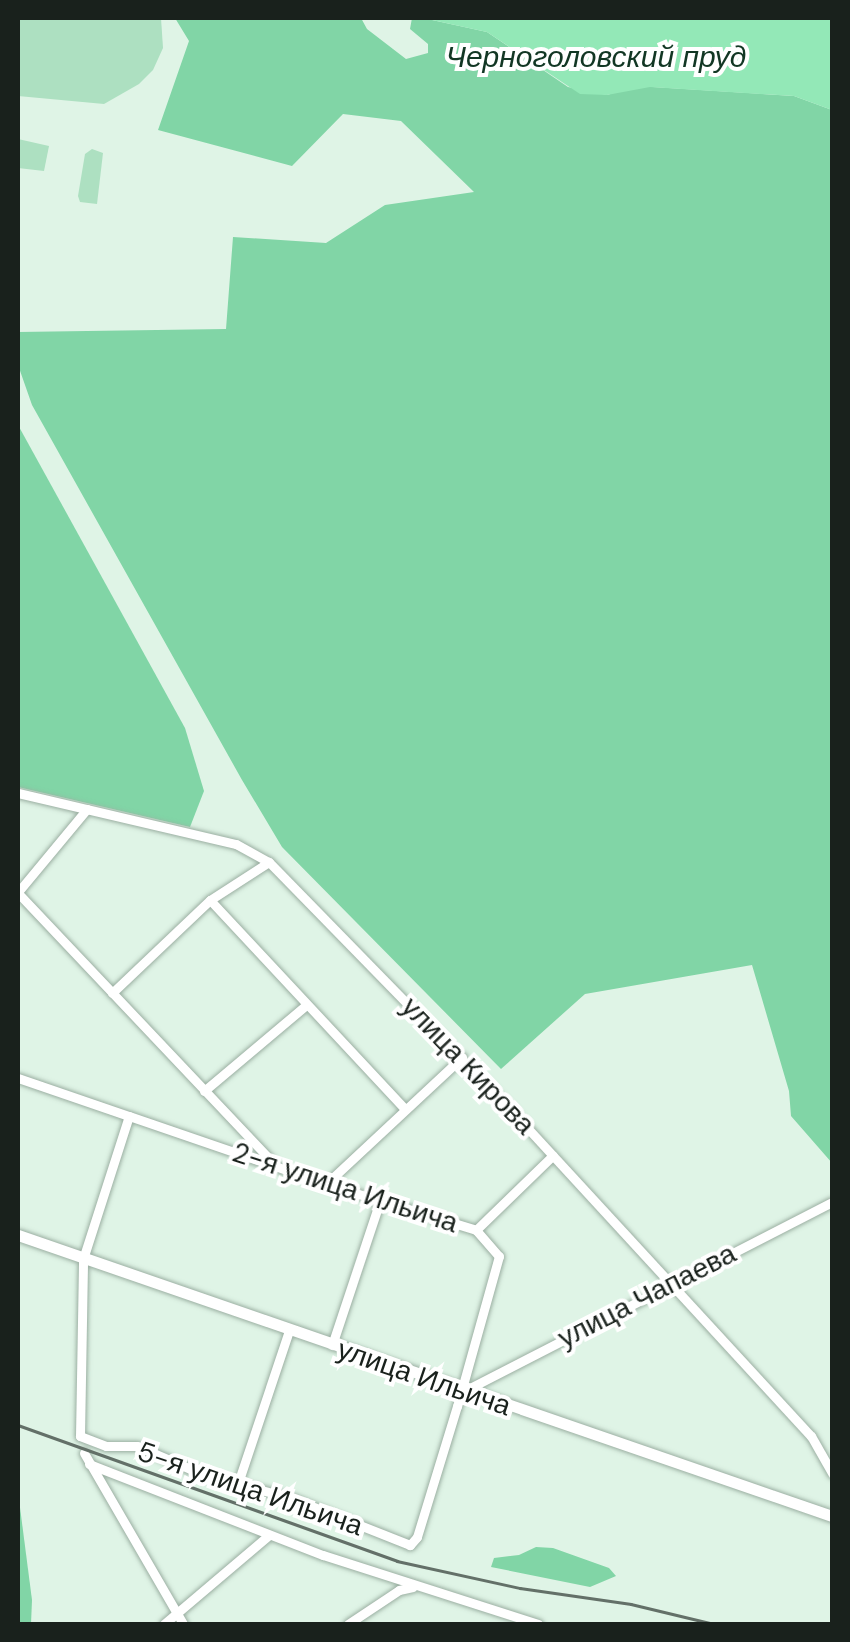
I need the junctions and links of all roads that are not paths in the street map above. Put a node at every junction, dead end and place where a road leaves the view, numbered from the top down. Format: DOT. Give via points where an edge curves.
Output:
graph roads {
  1 [pos="18,793"];
  2 [pos="87,809"];
  3 [pos="270,862"];
  4 [pos="18,892"];
  5 [pos="210,900"];
  6 [pos="112,994"];
  7 [pos="305,1006"];
  8 [pos="462,1057"];
  9 [pos="18,1078"];
  10 [pos="204,1091"];
  11 [pos="405,1110"];
  12 [pos="129,1116"];
  13 [pos="552,1155"];
  14 [pos="276,1166"];
  15 [pos="326,1184"];
  16 [pos="380,1201"];
  17 [pos="832,1202"];
  18 [pos="476,1230"];
  19 [pos="18,1235"];
  20 [pos="83,1258"];
  21 [pos="669,1284"];
  22 [pos="289,1331"];
  23 [pos="331,1346"];
  24 [pos="462,1392"];
  25 [pos="84,1453"];
  26 [pos="89,1464"];
  27 [pos="832,1473"];
  28 [pos="238,1484"];
  29 [pos="832,1516"];
  30 [pos="269,1535"];
  31 [pos="417,1536"];
  32 [pos="413,1587"];
  33 [pos="176,1614"];
  34 [pos="164,1624"];
  35 [pos="183,1624"];
  36 [pos="348,1624"];
  37 [pos="538,1624"];
  1 -- 2 [label="street, улица Кирова"];
  2 -- 3 [label="street, улица Кирова" via="236,844"];
  2 -- 4 [label="street"];
  3 -- 5 [label="street"];
  3 -- 8 [label="street, улица Кирова"];
  4 -- 6 [label="street"];
  5 -- 6 [label="street"];
  5 -- 7 [label="street"];
  6 -- 10 [label="street"];
  7 -- 10 [label="street"];
  7 -- 11 [label="street"];
  8 -- 11 [label="street"];
  8 -- 13 [label="street, улица Кирова"];
  9 -- 12 [label="street, 2-я улица Ильича"];
  10 -- 14 [label="street"];
  11 -- 15 [label="street"];
  12 -- 14 [label="street, 2-я улица Ильича"];
  12 -- 20 [label="street"];
  13 -- 18 [label="street"];
  13 -- 21 [label="street, улица Кирова"];
  14 -- 15 [label="street, 2-я улица Ильича"];
  15 -- 16 [label="street, 2-я улица Ильича"];
  16 -- 18 [label="street, 2-я улица Ильича"];
  16 -- 23 [label="street"];
  17 -- 21 [label="street, улица Чапаева"];
  18 -- 24 [label="street, 2-я улица Ильича" via="498,1256"];
  19 -- 20 [label="main road, улица Ильича"];
  20 -- 22 [label="main road, улица Ильича"];
  20 -- 28 [label="street, 5-я улица Ильича" via="80,1436 106,1446 138,1446"];
  21 -- 24 [label="street, улица Чапаева"];
  21 -- 27 [label="street, улица Кирова" via="812,1436"];
  22 -- 23 [label="main road, улица Ильича"];
  22 -- 28 [label="street"];
  23 -- 24 [label="main road, улица Ильича"];
  24 -- 29 [label="main road, улица Ильича"];
  24 -- 31 [label="street, 2-я улица Ильича"];
  25 -- 26 [label="street"];
  26 -- 30 [label="street"];
  26 -- 33 [label="street"];
  28 -- 31 [label="street, 5-я улица Ильича" via="410,1545"];
  30 -- 32 [label="street"];
  30 -- 33 [label="street"];
  32 -- 36 [label="street"];
  32 -- 37 [label="street"];
  33 -- 34 [label="street"];
  33 -- 35 [label="street"];
}
